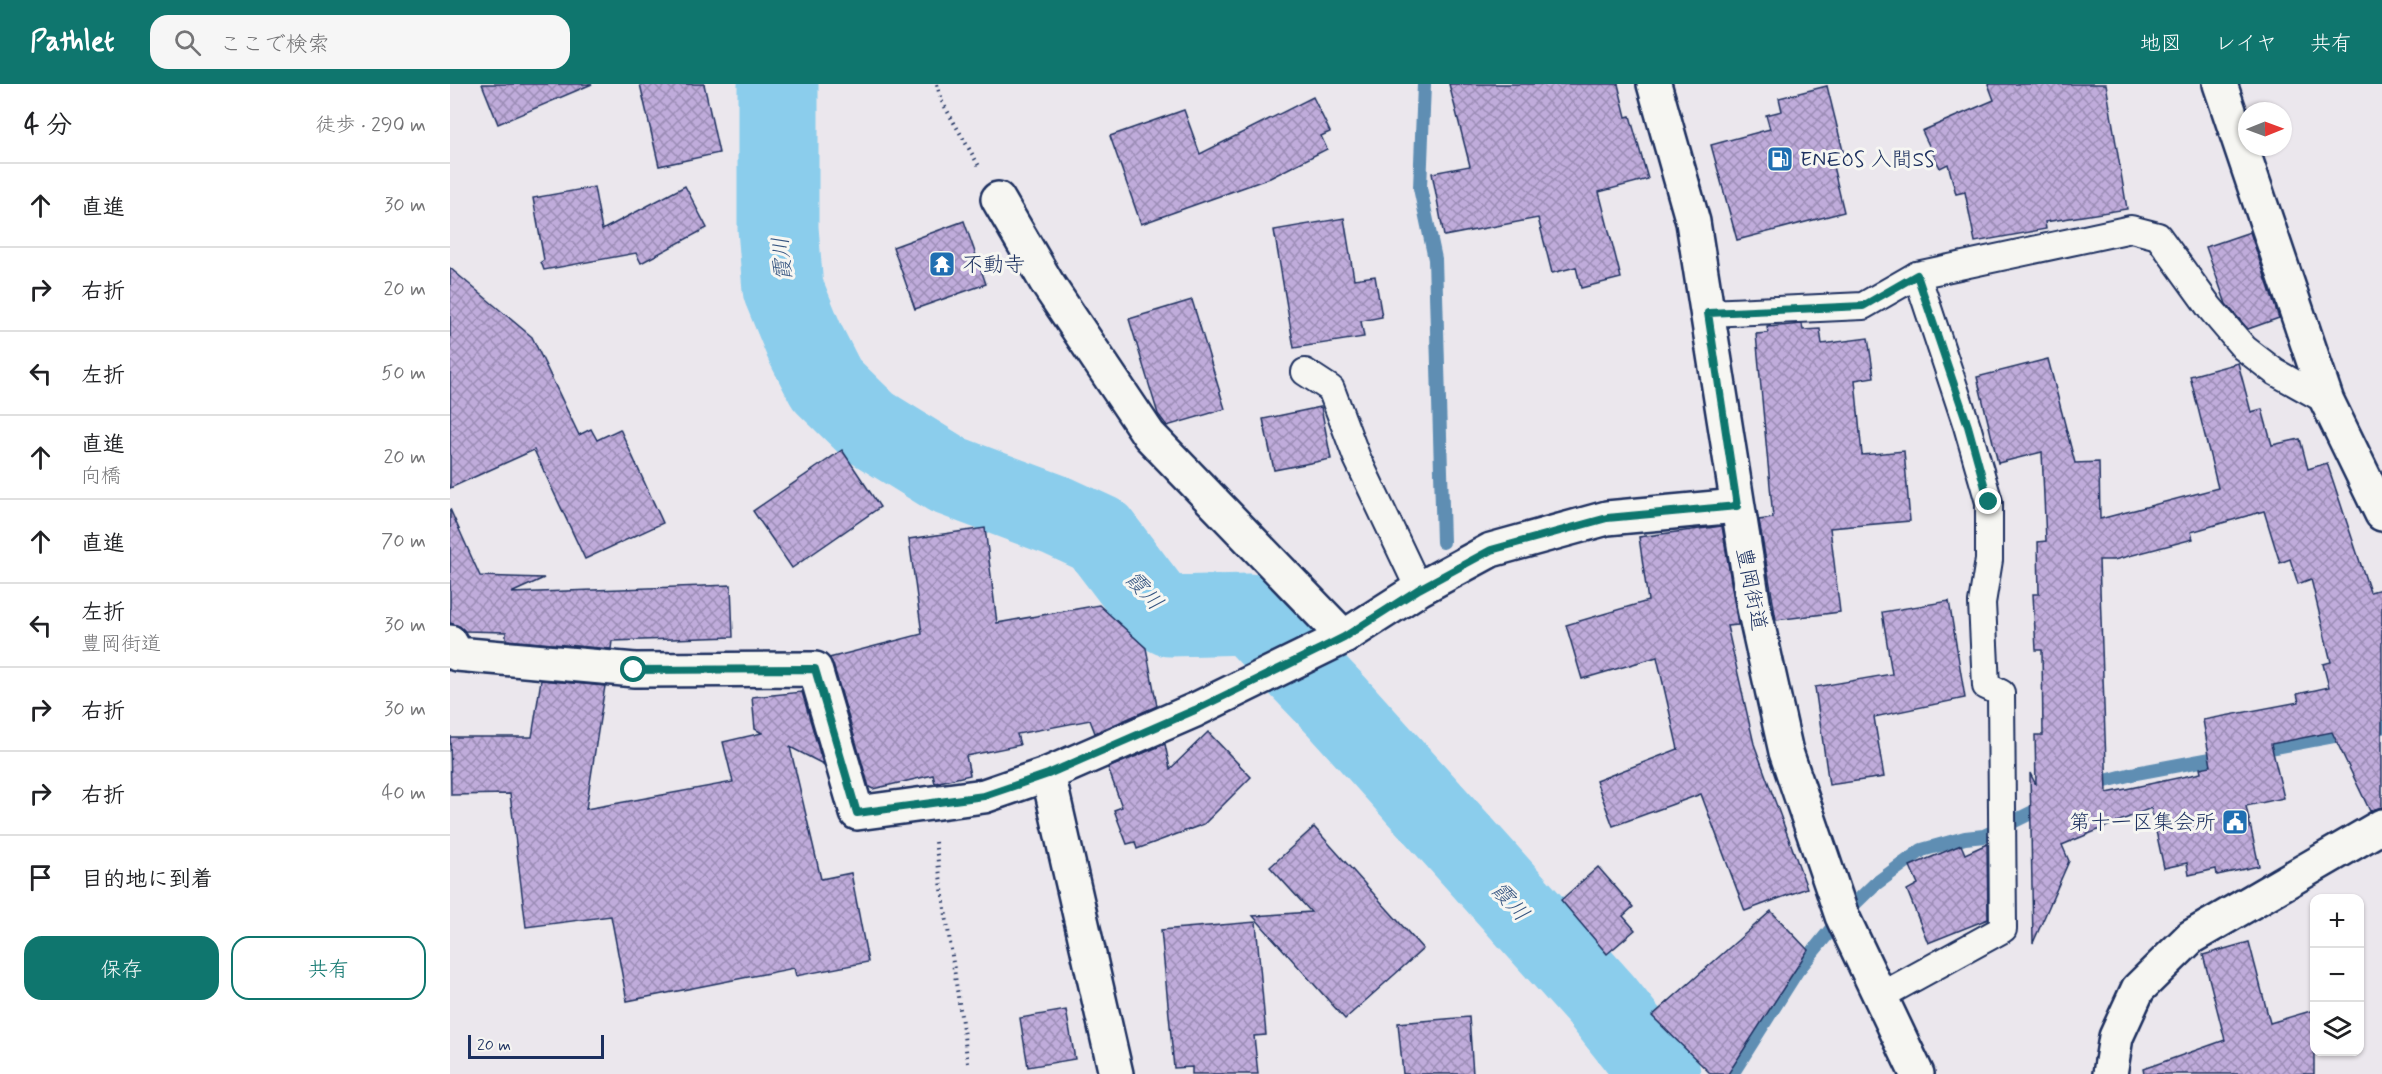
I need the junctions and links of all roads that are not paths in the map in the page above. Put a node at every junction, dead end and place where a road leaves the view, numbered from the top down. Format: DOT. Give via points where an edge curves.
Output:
graph roads {
  1 [pos="1654,84"];
  2 [pos="2220,84"];
  3 [pos="998,199"];
  4 [pos="1917,275"];
  5 [pos="1708,313"];
  6 [pos="1305,372"];
  7 [pos="2327,402"];
  8 [pos="1737,506"];
  9 [pos="2382,514"];
  10 [pos="1419,589"];
  11 [pos="450,642"];
  12 [pos="1335,642"];
  13 [pos="1048,774"];
  14 [pos="2382,826"];
  15 [pos="1879,998"];
  16 [pos="1116,1074"];
  17 [pos="1917,1074"];
  18 [pos="2110,1074"];
  1 -- 5 [label="street, 豊岡街道" via="1693,222"];
  2 -- 7 [label="street"];
  3 -- 12 [label="street" via="1047,283 1149,435"];
  4 -- 5 [label="lane" via="1863,306"];
  4 -- 7 [label="lane" via="2131,229 2158,236 2244,348 2275,372"];
  4 -- 15 [label="lane" via="1989,502 1989,560 1982,603 1986,686 2001,693 2003,929"];
  5 -- 8 [label="street, 豊岡街道"];
  6 -- 10 [label="lane" via="1331,389 1358,458"];
  7 -- 9 [label="street"];
  8 -- 10 [label="street" via="1607,518 1491,550"];
  8 -- 15 [label="street, 豊岡街道" via="1754,608 1786,752 1828,882"];
  10 -- 12 [label="street"];
  11 -- 13 [label="street" via="457,654 634,670 815,669 857,813 984,796"];
  12 -- 13 [label="street" via="1195,710"];
  13 -- 16 [label="street"];
  14 -- 18 [label="street" via="2191,937 2138,989 2116,1038"];
  15 -- 17 [label="street, 豊岡街道"];
}
